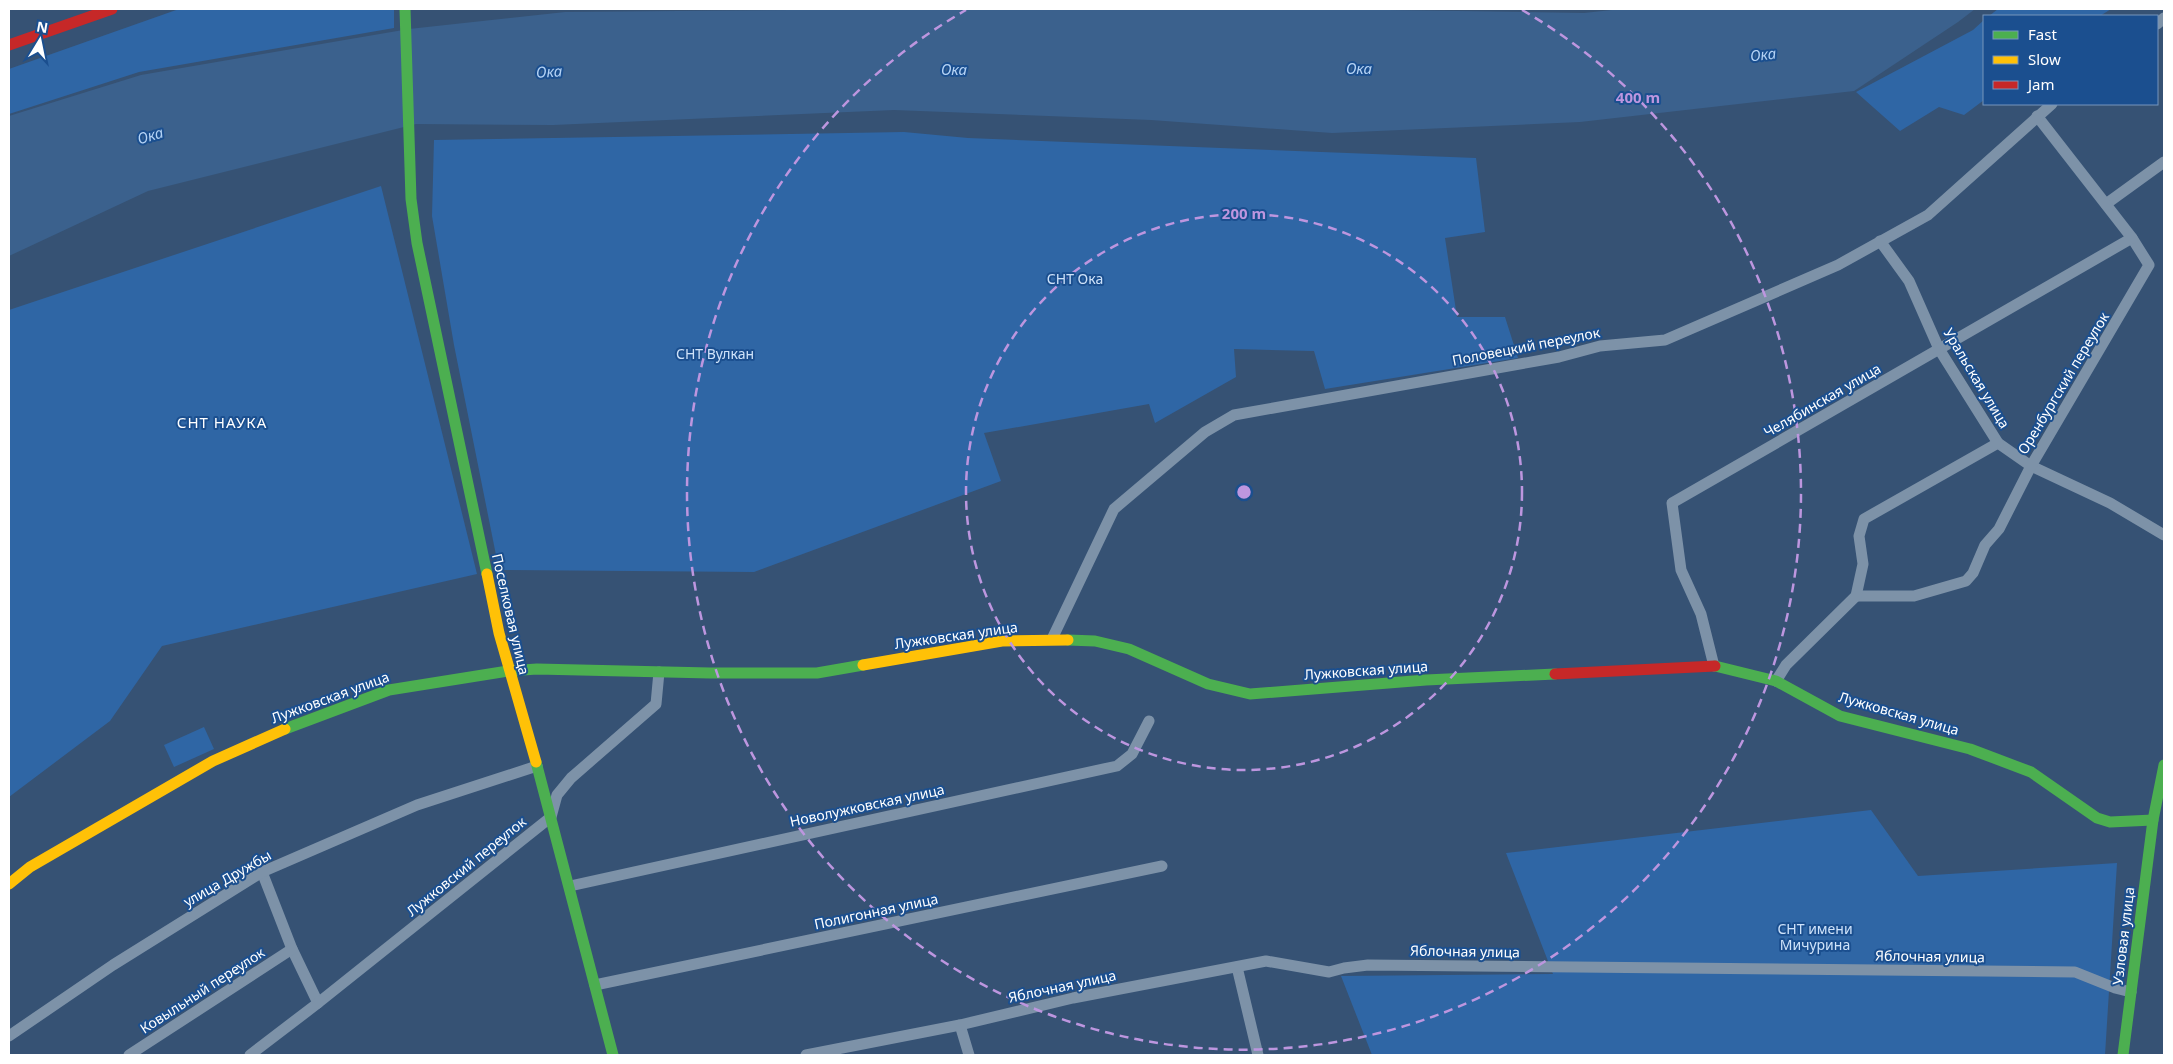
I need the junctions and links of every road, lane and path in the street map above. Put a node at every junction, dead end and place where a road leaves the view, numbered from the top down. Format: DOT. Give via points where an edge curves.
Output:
graph roads {
  1 [pos="112,9"];
  2 [pos="404,9"];
  3 [pos="9,45"];
  4 [pos="2051,105"];
  5 [pos="2037,116"];
  6 [pos="2164,162"];
  7 [pos="2106,204"];
  8 [pos="2132,238"];
  9 [pos="1880,241"];
  10 [pos="1939,349"];
  11 [pos="1998,443"];
  12 [pos="2031,466"];
  13 [pos="2164,535"];
  14 [pos="1856,596"];
  15 [pos="1052,639"];
  16 [pos="1714,666"];
  17 [pos="508,670"];
  18 [pos="660,672"];
  19 [pos="1776,681"];
  20 [pos="1149,721"];
  21 [pos="2164,765"];
  22 [pos="536,766"];
  23 [pos="551,817"];
  24 [pos="2154,820"];
  25 [pos="1162,866"];
  26 [pos="262,872"];
  27 [pos="9,884"];
  28 [pos="570,886"];
  29 [pos="292,949"];
  30 [pos="1237,967"];
  31 [pos="595,986"];
  32 [pos="2131,992"];
  33 [pos="318,1003"];
  34 [pos="960,1025"];
  35 [pos="9,1036"];
  36 [pos="129,1055"];
  37 [pos="250,1055"];
  38 [pos="613,1055"];
  39 [pos="806,1055"];
  40 [pos="969,1055"];
  41 [pos="1258,1055"];
  42 [pos="2123,1055"];
  1 -- 3 [label="main road"];
  2 -- 17 [label="main road, Поселковая улица" via="410,173 417,243"];
  4 -- 5 [label="street, Половецкий переулок"];
  5 -- 7 [label="street, Оренбургский переулок"];
  5 -- 9 [label="street, Половецкий переулок" via="1928,215"];
  6 -- 7 [label="street"];
  7 -- 8 [label="street, Оренбургский переулок"];
  8 -- 10 [label="street, Челябинская улица"];
  8 -- 12 [label="street, Оренбургский переулок" via="2149,265"];
  9 -- 10 [label="street, Уральская улица" via="1909,281"];
  9 -- 15 [label="street, Половецкий переулок" via="1838,265 1665,340 1600,346 1234,414 1205,432 1114,509"];
  10 -- 11 [label="street, Уральская улица"];
  10 -- 16 [label="street, Челябинская улица" via="1672,503 1681,570 1701,614"];
  11 -- 12 [label="street, Уральская улица"];
  11 -- 14 [label="street" via="1864,519 1859,536 1863,564"];
  12 -- 13 [label="street, Уральская улица" via="2110,503"];
  12 -- 14 [label="street, Оренбургский переулок" via="1999,529 1985,545 1966,581 1914,596"];
  14 -- 19 [label="street" via="1786,665"];
  15 -- 16 [label="main road, Лужковская улица" via="1095,641 1129,649 1208,684 1250,694 1426,680"];
  15 -- 18 [label="main road, Лужковская улица" via="1002,641 817,672"];
  16 -- 19 [label="main road, Лужковская улица"];
  17 -- 18 [label="main road, Лужковская улица"];
  17 -- 22 [label="main road, Поселковая улица"];
  17 -- 27 [label="main road, Лужковская улица" via="389,690 300,722 213,761 30,867"];
  18 -- 23 [label="street" via="656,704 571,778 557,795"];
  19 -- 24 [label="main road, Лужковская улица" via="1840,716 1970,748 2031,772 2097,818 2110,822"];
  20 -- 28 [label="street, Новолужковская улица" via="1132,754 1117,766"];
  21 -- 24 [label="main road, Узловая улица"];
  22 -- 23 [label="main road, Поселковая улица"];
  22 -- 26 [label="street, улица Дружбы" via="417,805"];
  23 -- 28 [label="main road, Поселковая улица"];
  23 -- 33 [label="street, Лужковский переулок"];
  24 -- 32 [label="main road, Узловая улица"];
  25 -- 31 [label="street, Полигонная улица"];
  26 -- 29 [label="street"];
  26 -- 35 [label="street, улица Дружбы" via="113,965"];
  28 -- 31 [label="main road, Поселковая улица"];
  29 -- 33 [label="street"];
  29 -- 36 [label="street, Ковыльный переулок"];
  30 -- 32 [label="street, Яблочная улица" via="1266,961 1329,972 1368,965 2075,972"];
  30 -- 34 [label="street, Яблочная улица" via="1074,998"];
  30 -- 41 [label="street"];
  31 -- 38 [label="main road, Поселковая улица"];
  32 -- 42 [label="main road, Узловая улица"];
  33 -- 37 [label="street, Лужковский переулок"];
  34 -- 39 [label="street, Яблочная улица"];
  34 -- 40 [label="street"];
}
